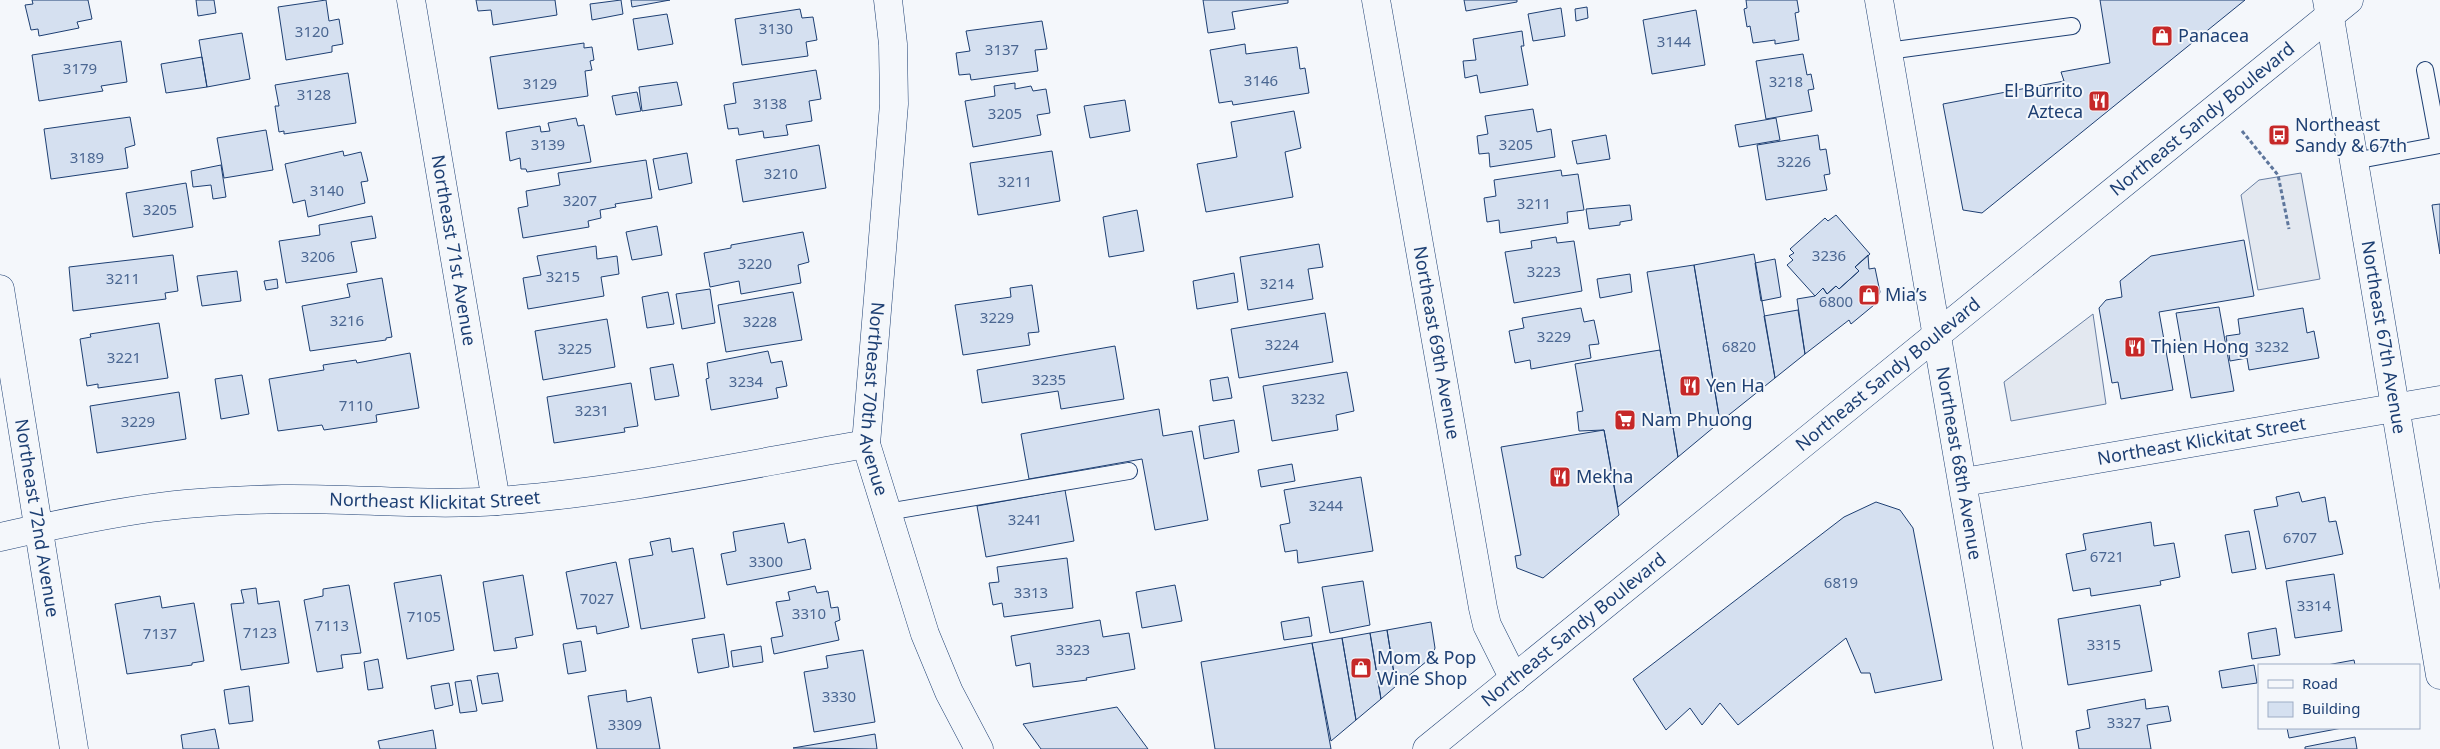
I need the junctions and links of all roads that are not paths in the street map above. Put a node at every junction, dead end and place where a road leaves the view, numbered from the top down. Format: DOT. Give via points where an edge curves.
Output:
graph roads {
  1 [pos="411,0"];
  2 [pos="888,0"];
  3 [pos="1376,0"];
  4 [pos="1879,0"];
  5 [pos="2336,5"];
  6 [pos="2072,26"];
  7 [pos="1888,51"];
  8 [pos="2425,70"];
  9 [pos="2354,161"];
  10 [pos="0,289"];
  11 [pos="1937,335"];
  12 [pos="2440,400"];
  13 [pos="2394,408"];
  14 [pos="866,444"];
  15 [pos="1129,471"];
  16 [pos="1964,482"];
  17 [pos="496,501"];
  18 [pos="887,512"];
  19 [pos="39,529"];
  20 [pos="0,537"];
  21 [pos="2440,675"];
  22 [pos="1514,679"];
  23 [pos="74,749"];
  24 [pos="979,749"];
  25 [pos="1427,749"];
  26 [pos="2008,749"];
  1 -- 17 [label="street, Northeast 71st Avenue"];
  2 -- 14 [label="street, Northeast 70th Avenue" via="894,104"];
  3 -- 22 [label="street, Northeast 69th Avenue" via="1483,608 1487,625"];
  4 -- 7 [label="street, Northeast 68th Avenue"];
  5 -- 9 [label="street, Northeast 67th Avenue"];
  5 -- 11 [label="street, Northeast Sandy Boulevard" via="2221,104"];
  6 -- 7 [label="lane"];
  7 -- 11 [label="street, Northeast 68th Avenue"];
  8 -- 9 [label="lane" via="2439,145"];
  9 -- 13 [label="street, Northeast 67th Avenue"];
  10 -- 19 [label="street, Northeast 72nd Avenue"];
  11 -- 16 [label="street, Northeast 68th Avenue"];
  11 -- 22 [label="street, Northeast Sandy Boulevard"];
  12 -- 13 [label="street, Northeast Klickitat Street"];
  13 -- 16 [label="street, Northeast Klickitat Street"];
  13 -- 21 [label="street, Northeast 67th Avenue"];
  14 -- 17 [label="street, Northeast Klickitat Street" via="575,494"];
  14 -- 18 [label="street, Northeast 70th Avenue"];
  15 -- 18 [label="lane"];
  16 -- 26 [label="street, Northeast 68th Avenue"];
  17 -- 19 [label="street, Northeast Klickitat Street" via="410,504 284,499 208,502 151,508"];
  18 -- 24 [label="street, Northeast 70th Avenue" via="925,634"];
  19 -- 20 [label="street, Northeast Klickitat Street"];
  19 -- 23 [label="street, Northeast 72nd Avenue"];
  22 -- 25 [label="street, Northeast Sandy Boulevard"];
}
